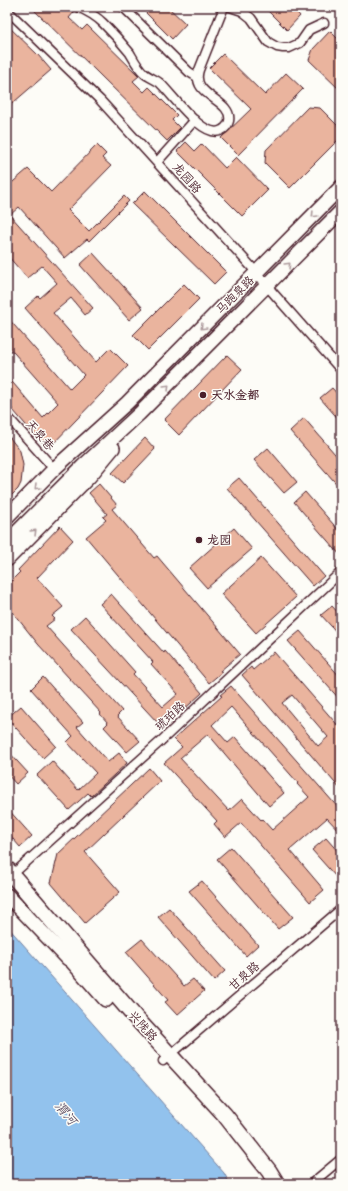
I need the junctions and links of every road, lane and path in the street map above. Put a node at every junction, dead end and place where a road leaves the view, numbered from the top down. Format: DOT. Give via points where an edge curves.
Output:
graph roads {
  1 [pos="78,7"];
  2 [pos="123,7"];
  3 [pos="224,7"];
  4 [pos="230,7"];
  5 [pos="7,10"];
  6 [pos="324,23"];
  7 [pos="197,77"];
  8 [pos="195,120"];
  9 [pos="157,162"];
  10 [pos="341,187"];
  11 [pos="341,211"];
  12 [pos="257,273"];
  13 [pos="267,286"];
  14 [pos="341,370"];
  15 [pos="127,403"];
  16 [pos="139,414"];
  17 [pos="7,416"];
  18 [pos="80,463"];
  19 [pos="54,469"];
  20 [pos="7,517"];
  21 [pos="7,532"];
  22 [pos="7,542"];
  23 [pos="7,560"];
  24 [pos="341,572"];
  25 [pos="9,876"];
  26 [pos="7,895"];
  27 [pos="341,909"];
  28 [pos="85,976"];
  29 [pos="167,1058"];
  30 [pos="341,1159"];
  31 [pos="267,1184"];
  32 [pos="277,1184"];
  33 [pos="311,1184"];
  1 -- 8 [label="street" via="103,23 144,73 159,83"];
  2 -- 7 [label="street"];
  3 -- 7 [label="street"];
  4 -- 6 [label="street" via="252,18 261,34 277,47 289,48 300,43 309,30"];
  5 -- 9 [label="street, 龙园路" via="100,100"];
  7 -- 8 [label="street" via="202,89 227,110 229,121 222,130 210,132"];
  8 -- 9 [label="street"];
  9 -- 12 [label="street, 龙园路"];
  10 -- 12 [label="main road, 马跑泉路, one-way"];
  13 -- 11 [label="main road, 马跑泉路, one-way"];
  12 -- 13 [label="street, 龙园路"];
  12 -- 15 [label="main road, 马跑泉路, one-way"];
  13 -- 14 [label="street, 龙园路"];
  16 -- 13 [label="main road, 马跑泉路, one-way"];
  15 -- 18 [label="main road, 马跑泉路"];
  15 -- 19 [label="main road, 马跑泉路"];
  16 -- 18 [label="main road, 马跑泉路"];
  23 -- 16 [label="main road, 马跑泉路, one-way" via="89,477"];
  17 -- 19 [label="street, 天泉巷"];
  18 -- 21 [label="main road"];
  18 -- 22 [label="main road"];
  19 -- 20 [label="main road, 马跑泉路, one-way"];
  24 -- 25 [label="street, 琥珀路" via="161,741"];
  25 -- 28 [label="highway, 兴陇路"];
  25 -- 29 [label="highway, 兴陇路" via="135,1017"];
  26 -- 28 [label="main road"];
  27 -- 29 [label="street, 甘泉路"];
  28 -- 29 [label="highway, 兴陇路"];
  29 -- 31 [label="highway, 兴陇路"];
  29 -- 32 [label="highway, 兴陇路" via="224,1114"];
  30 -- 33 [label="street"];
}
